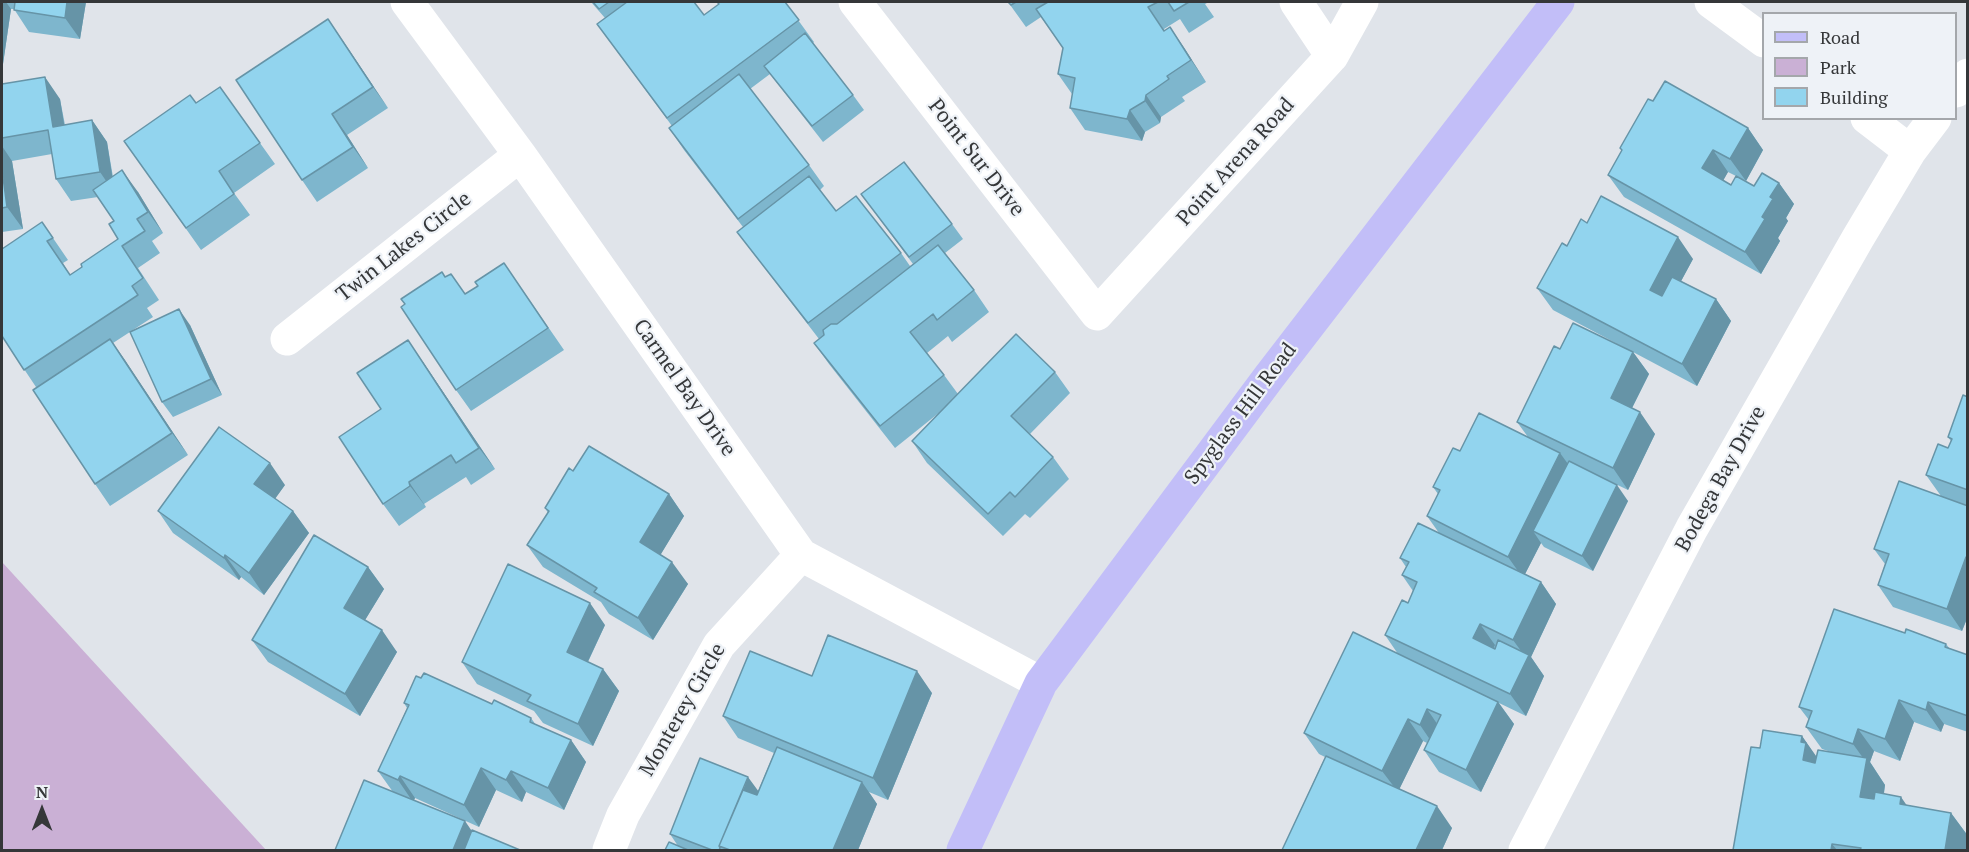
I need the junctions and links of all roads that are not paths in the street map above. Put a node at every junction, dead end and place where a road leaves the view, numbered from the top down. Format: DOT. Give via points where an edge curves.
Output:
graph roads {
  1 [pos="406,2"];
  2 [pos="855,2"];
  3 [pos="1296,2"];
  4 [pos="1362,2"];
  5 [pos="1558,2"];
  6 [pos="1711,2"];
  7 [pos="1762,40"];
  8 [pos="1332,56"];
  9 [pos="1968,75"];
  10 [pos="1957,90"];
  11 [pos="1870,120"];
  12 [pos="1933,120"];
  13 [pos="1910,151"];
  14 [pos="520,155"];
  15 [pos="1097,314"];
  16 [pos="288,339"];
  17 [pos="801,555"];
  18 [pos="1041,683"];
  19 [pos="609,850"];
  20 [pos="963,850"];
  21 [pos="1526,850"];
  1 -- 14 [label="street, Carmel Bay Drive"];
  2 -- 15 [label="street, Point Sur Drive"];
  3 -- 8 [label="street"];
  4 -- 8 [label="street, Point Arena Road"];
  5 -- 18 [label="main road, Spyglass Hill Road" via="1262,386"];
  6 -- 7 [label="street"];
  8 -- 15 [label="street, Point Arena Road"];
  9 -- 10 [label="street"];
  11 -- 13 [label="street"];
  12 -- 13 [label="street, Bodega Bay Drive"];
  13 -- 21 [label="street, Bodega Bay Drive" via="1692,528"];
  14 -- 16 [label="street, Twin Lakes Circle"];
  14 -- 17 [label="street, Carmel Bay Drive"];
  17 -- 18 [label="street, Carmel Bay Drive"];
  17 -- 19 [label="street, Monterey Circle" via="718,645 622,815"];
  18 -- 20 [label="main road, Spyglass Hill Road"];
}
